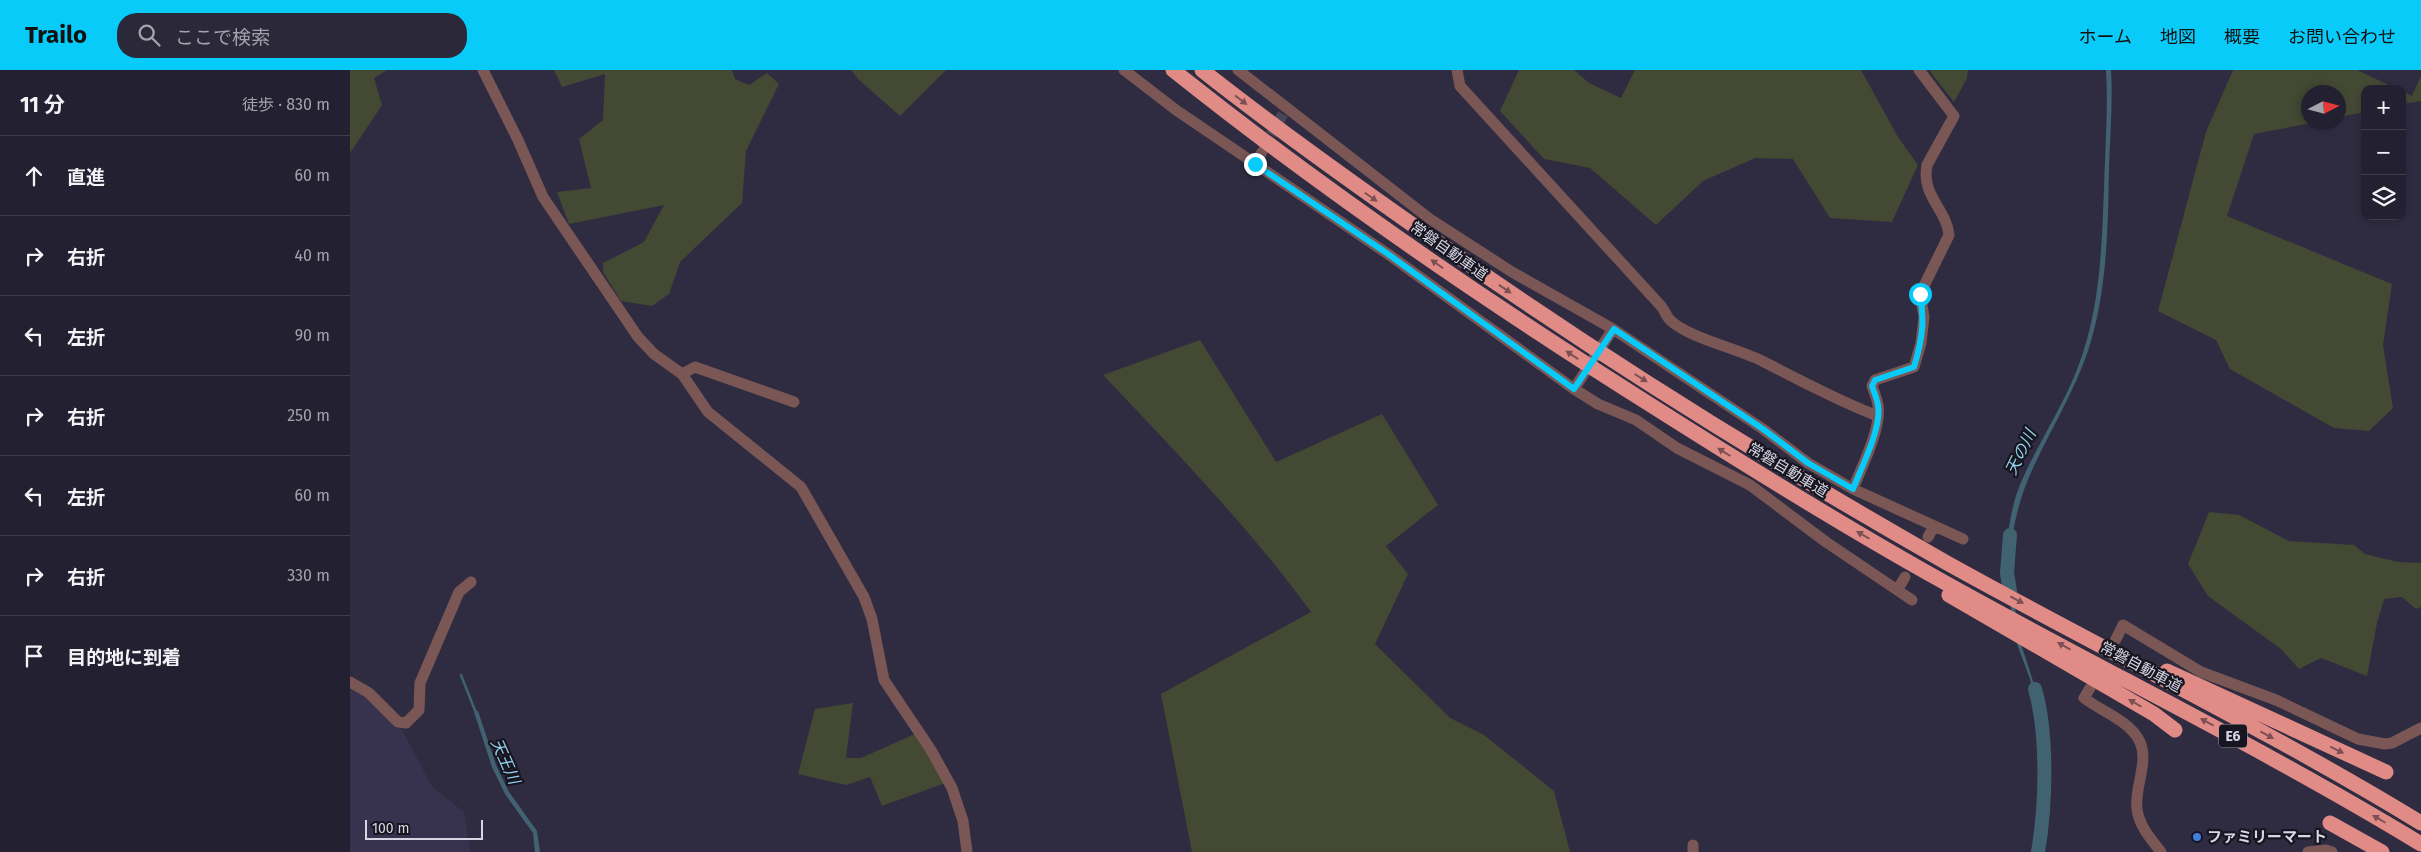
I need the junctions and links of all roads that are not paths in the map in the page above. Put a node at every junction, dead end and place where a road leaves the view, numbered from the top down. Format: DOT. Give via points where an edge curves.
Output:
graph roads {
  1 [pos="483,70"];
  2 [pos="1124,70"];
  3 [pos="1173,70"];
  4 [pos="1202,70"];
  5 [pos="1238,70"];
  6 [pos="1457,70"];
  7 [pos="1919,70"];
  8 [pos="1262,152"];
  9 [pos="1255,164"];
  10 [pos="1612,332"];
  11 [pos="682,374"];
  12 [pos="1575,387"];
  13 [pos="794,402"];
  14 [pos="1878,416"];
  15 [pos="1853,489"];
  16 [pos="1934,526"];
  17 [pos="1928,537"];
  18 [pos="1963,539"];
  19 [pos="1905,577"];
  20 [pos="470,582"];
  21 [pos="1898,589"];
  22 [pos="1912,600"];
  23 [pos="2041,641"];
  24 [pos="2116,647"];
  25 [pos="350,682"];
  26 [pos="2090,688"];
  27 [pos="2421,728"];
  28 [pos="2175,730"];
  29 [pos="2386,772"];
  30 [pos="2330,823"];
  31 [pos="2421,823"];
  32 [pos="2421,844"];
  33 [pos="967,852"];
  34 [pos="2161,852"];
  35 [pos="2308,852"];
  36 [pos="2332,852"];
  37 [pos="2382,852"];
  1 -- 11 [label="street" via="543,197 642,342"];
  2 -- 9 [label="street"];
  23 -- 3 [label="highway, 常磐自動車道 / E6, one-way" via="1728,454 1531,328 1356,208"];
  4 -- 24 [label="highway, 常磐自動車道 / E6, one-way" via="1364,192 1594,348 1736,438 1993,587"];
  5 -- 10 [label="street" via="1285,111 1430,219"];
  6 -- 14 [label="street" via="1460,86 1661,306 1669,319 1678,326 1762,361"];
  7 -- 14 [label="street" via="1954,116 1930,159 1926,173 1926,187 1948,226 1949,235 1920,294 1924,317 1914,367 1875,380 1872,386"];
  8 -- 9 [label="street"];
  9 -- 12 [label="street"];
  10 -- 12 [label="street"];
  10 -- 15 [label="street" via="1763,429 1808,463"];
  11 -- 13 [label="street" via="695,367"];
  11 -- 33 [label="street" via="708,412 801,487 864,597 872,619 884,680 943,771 962,821"];
  12 -- 21 [label="street" via="1598,404 1636,420 1677,448 1750,485 1826,542"];
  14 -- 15 [label="street"];
  15 -- 16 [label="street"];
  16 -- 17 [label="street"];
  16 -- 18 [label="street"];
  19 -- 21 [label="street"];
  20 -- 25 [label="street" via="459,592 420,683 419,710 406,723 398,722 369,692"];
  21 -- 22 [label="street"];
  28 -- 23 [label="highway, one-way"];
  32 -- 23 [label="highway, 常磐自動車道 / E6, one-way" via="2259,750"];
  24 -- 27 [label="street" via="2124,625 2201,672 2276,700 2373,744 2392,743"];
  24 -- 29 [label="highway, one-way"];
  24 -- 31 [label="highway, 常磐自動車道 / E6, one-way"];
  26 -- 34 [label="street" via="2084,698 2118,720 2139,740 2142,759 2137,810 2147,834"];
  30 -- 37 [label="highway"];
  35 -- 36 [label="street"];
}
